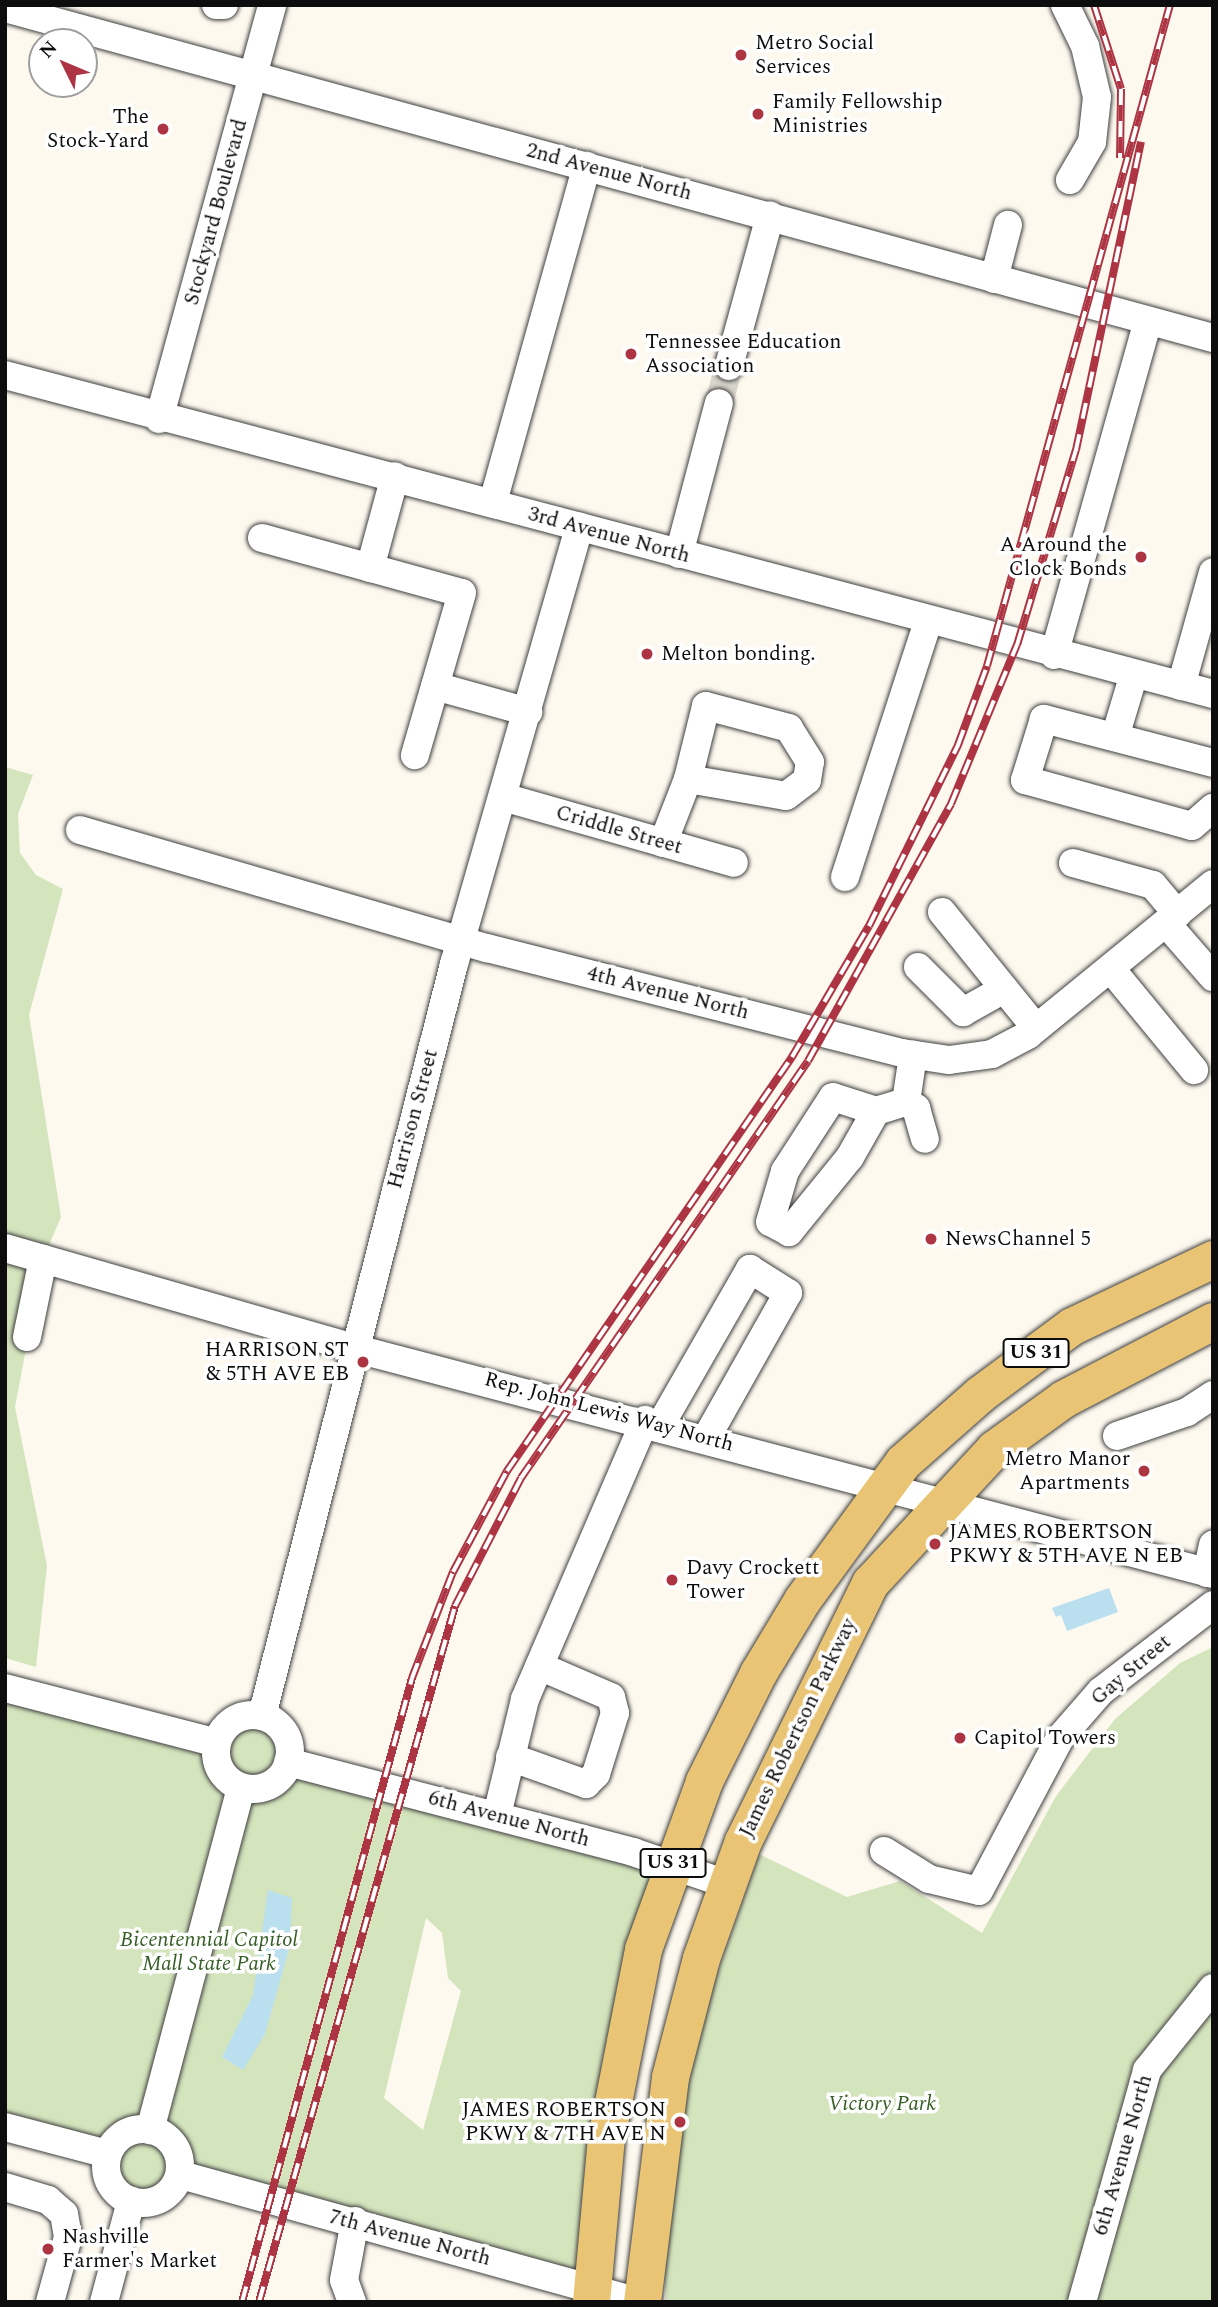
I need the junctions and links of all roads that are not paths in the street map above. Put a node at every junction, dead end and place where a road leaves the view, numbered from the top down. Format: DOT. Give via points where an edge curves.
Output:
graph roads {
  1 [pos="216,5"];
  2 [pos="224,5"];
  3 [pos="272,5"];
  4 [pos="1065,5"];
  5 [pos="15,8"];
  6 [pos="253,75"];
  7 [pos="587,166"];
  8 [pos="1070,180"];
  9 [pos="770,216"];
  10 [pos="1007,225"];
  11 [pos="995,279"];
  12 [pos="1148,321"];
  13 [pos="1213,338"];
  14 [pos="729,366"];
  15 [pos="5,375"];
  16 [pos="719,402"];
  17 [pos="159,419"];
  18 [pos="396,476"];
  19 [pos="493,502"];
  20 [pos="579,527"];
  21 [pos="262,538"];
  22 [pos="679,554"];
  23 [pos="370,568"];
  24 [pos="1213,572"];
  25 [pos="928,622"];
  26 [pos="1054,655"];
  27 [pos="1133,674"];
  28 [pos="1181,686"];
  29 [pos="435,687"];
  30 [pos="1213,694"];
  31 [pos="528,712"];
  32 [pos="1115,737"];
  33 [pos="415,755"];
  34 [pos="1213,763"];
  35 [pos="688,779"];
  36 [pos="503,797"];
  37 [pos="1213,808"];
  38 [pos="80,831"];
  39 [pos="663,843"];
  40 [pos="734,863"];
  41 [pos="1073,863"];
  42 [pos="845,877"];
  43 [pos="1211,889"];
  44 [pos="942,912"];
  45 [pos="1172,918"];
  46 [pos="461,939"];
  47 [pos="918,967"];
  48 [pos="1111,969"];
  49 [pos="1213,977"];
  50 [pos="1004,989"];
  51 [pos="1036,1028"];
  52 [pos="913,1055"];
  53 [pos="1194,1070"];
  54 [pos="906,1102"];
  55 [pos="876,1111"];
  56 [pos="925,1139"];
  57 [pos="5,1248"];
  58 [pos="43,1259"];
  59 [pos="1213,1259"];
  60 [pos="1213,1321"];
  61 [pos="27,1337"];
  62 [pos="353,1348"];
  63 [pos="1213,1395"];
  64 [pos="653,1422"];
  65 [pos="1117,1436"];
  66 [pos="707,1437"];
  67 [pos="885,1485"];
  68 [pos="941,1500"];
  69 [pos="1213,1545"];
  70 [pos="1210,1573"];
  71 [pos="1213,1605"];
  72 [pos="539,1666"];
  73 [pos="17,1691"];
  74 [pos="262,1716"];
  75 [pos="217,1743"];
  76 [pos="510,1757"];
  77 [pos="288,1762"];
  78 [pos="241,1789"];
  79 [pos="497,1815"];
  80 [pos="884,1851"];
  81 [pos="673,1864"];
  82 [pos="727,1884"];
  83 [pos="1213,1989"];
  84 [pos="5,2127"];
  85 [pos="150,2130"];
  86 [pos="107,2154"];
  87 [pos="181,2175"];
  88 [pos="5,2187"];
  89 [pos="131,2201"];
  90 [pos="364,2223"];
  91 [pos="592,2295"];
  92 [pos="57,2300"];
  93 [pos="104,2302"];
  94 [pos="354,2302"];
  95 [pos="641,2302"];
  96 [pos="1082,2302"];
  1 -- 2 [label="street"];
  3 -- 6 [label="street, Stockyard Boulevard"];
  4 -- 8 [label="street" via="1086,46 1097,97 1091,142"];
  5 -- 6 [label="street, 2nd Avenue North"];
  6 -- 7 [label="street, 2nd Avenue North"];
  6 -- 17 [label="street, Stockyard Boulevard"];
  7 -- 9 [label="street, 2nd Avenue North"];
  7 -- 19 [label="street"];
  9 -- 11 [label="street, 2nd Avenue North"];
  9 -- 14 [label="street"];
  10 -- 11 [label="street"];
  11 -- 12 [label="street, 2nd Avenue North"];
  12 -- 13 [label="street, 2nd Avenue North"];
  12 -- 26 [label="street"];
  15 -- 17 [label="street, 3rd Avenue North"];
  16 -- 22 [label="street"];
  17 -- 18 [label="street, 3rd Avenue North"];
  18 -- 19 [label="street, 3rd Avenue North"];
  18 -- 23 [label="street"];
  19 -- 20 [label="street, 3rd Avenue North"];
  20 -- 22 [label="street, 3rd Avenue North"];
  20 -- 31 [label="street, Harrison Street"];
  21 -- 23 [label="street"];
  22 -- 25 [label="street, 3rd Avenue North"];
  23 -- 29 [label="street" via="462,593"];
  24 -- 28 [label="street"];
  25 -- 26 [label="street, 3rd Avenue North"];
  25 -- 42 [label="street"];
  26 -- 27 [label="street, 3rd Avenue North"];
  27 -- 28 [label="street, 3rd Avenue North"];
  27 -- 32 [label="street"];
  28 -- 30 [label="street, 3rd Avenue North"];
  29 -- 31 [label="street"];
  29 -- 33 [label="street"];
  31 -- 36 [label="street, Harrison Street"];
  32 -- 34 [label="street"];
  32 -- 37 [label="street" via="1044,719 1025,780 1192,826"];
  35 -- 39 [label="street"];
  36 -- 39 [label="street, Criddle Street"];
  36 -- 46 [label="street, Harrison Street"];
  38 -- 46 [label="street, 4th Avenue North"];
  39 -- 40 [label="street, Criddle Street"];
  41 -- 45 [label="street" via="1153,885"];
  43 -- 45 [label="street, 4th Avenue North"];
  44 -- 50 [label="street"];
  45 -- 48 [label="street, 4th Avenue North"];
  45 -- 49 [label="street"];
  46 -- 52 [label="street, 4th Avenue North"];
  46 -- 62 [label="street, Harrison Street"];
  47 -- 50 [label="street" via="962,1012"];
  48 -- 51 [label="street, 4th Avenue North"];
  48 -- 53 [label="street"];
  50 -- 51 [label="street"];
  51 -- 52 [label="street, 4th Avenue North" via="992,1054 949,1060"];
  52 -- 54 [label="street"];
  54 -- 55 [label="street"];
  54 -- 56 [label="street" via="916,1108"];
  55 -- 55 [label="street" via="833,1097 785,1171 770,1222 789,1232 850,1157"];
  57 -- 58 [label="street, Rep. John Lewis Way North"];
  58 -- 61 [label="street"];
  58 -- 62 [label="street, Rep. John Lewis Way North"];
  59 -- 67 [label="main road, US 31" via="1072,1326 980,1394"];
  60 -- 68 [label="main road, James Robertson Parkway / US 31" via="1063,1399 994,1449"];
  62 -- 64 [label="street, Rep. John Lewis Way North"];
  62 -- 74 [label="street, Harrison Street"];
  63 -- 65 [label="street" via="1187,1412"];
  64 -- 66 [label="street, Rep. John Lewis Way North"];
  64 -- 66 [label="street" via="750,1269 788,1293"];
  64 -- 72 [label="street"];
  66 -- 67 [label="street, Rep. John Lewis Way North"];
  67 -- 68 [label="street, Rep. John Lewis Way North"];
  67 -- 81 [label="main road, US 31" via="758,1673 709,1770"];
  68 -- 70 [label="street, Rep. John Lewis Way North"];
  68 -- 82 [label="main road, James Robertson Parkway / US 31" via="870,1583"];
  69 -- 70 [label="street"];
  71 -- 80 [label="street, Gay Street" via="1101,1691 1060,1738 979,1891 929,1880"];
  72 -- 76 [label="street"];
  72 -- 76 [label="street" via="611,1698 615,1713 596,1774 586,1784"];
  73 -- 75 [label="street"];
  74 -- 75 [label="street" via="232,1721"];
  74 -- 77 [label="street" via="284,1732"];
  75 -- 78 [label="street" via="220,1772"];
  76 -- 79 [label="street"];
  77 -- 78 [label="street" via="267,1787"];
  77 -- 79 [label="street, 6th Avenue North"];
  78 -- 85 [label="street"];
  79 -- 81 [label="street, 6th Avenue North"];
  81 -- 82 [label="street, 6th Avenue North"];
  81 -- 91 [label="main road, US 31" via="643,1949 621,2048"];
  82 -- 95 [label="main road, James Robertson Parkway / US 31" via="670,2077"];
  83 -- 96 [label="street, 6th Avenue North" via="1147,2070"];
  84 -- 86 [label="street"];
  85 -- 86 [label="street" via="123,2135"];
  85 -- 87 [label="street" via="175,2147"];
  86 -- 89 [label="street" via="111,2184"];
  87 -- 89 [label="street" via="160,2199"];
  87 -- 90 [label="street, 7th Avenue North"];
  88 -- 92 [label="street" via="48,2200 64,2214 68,2237"];
  89 -- 93 [label="street"];
  90 -- 91 [label="street, 7th Avenue North"];
  90 -- 94 [label="street"];
  91 -- 95 [label="street, 7th Avenue North"];
}
